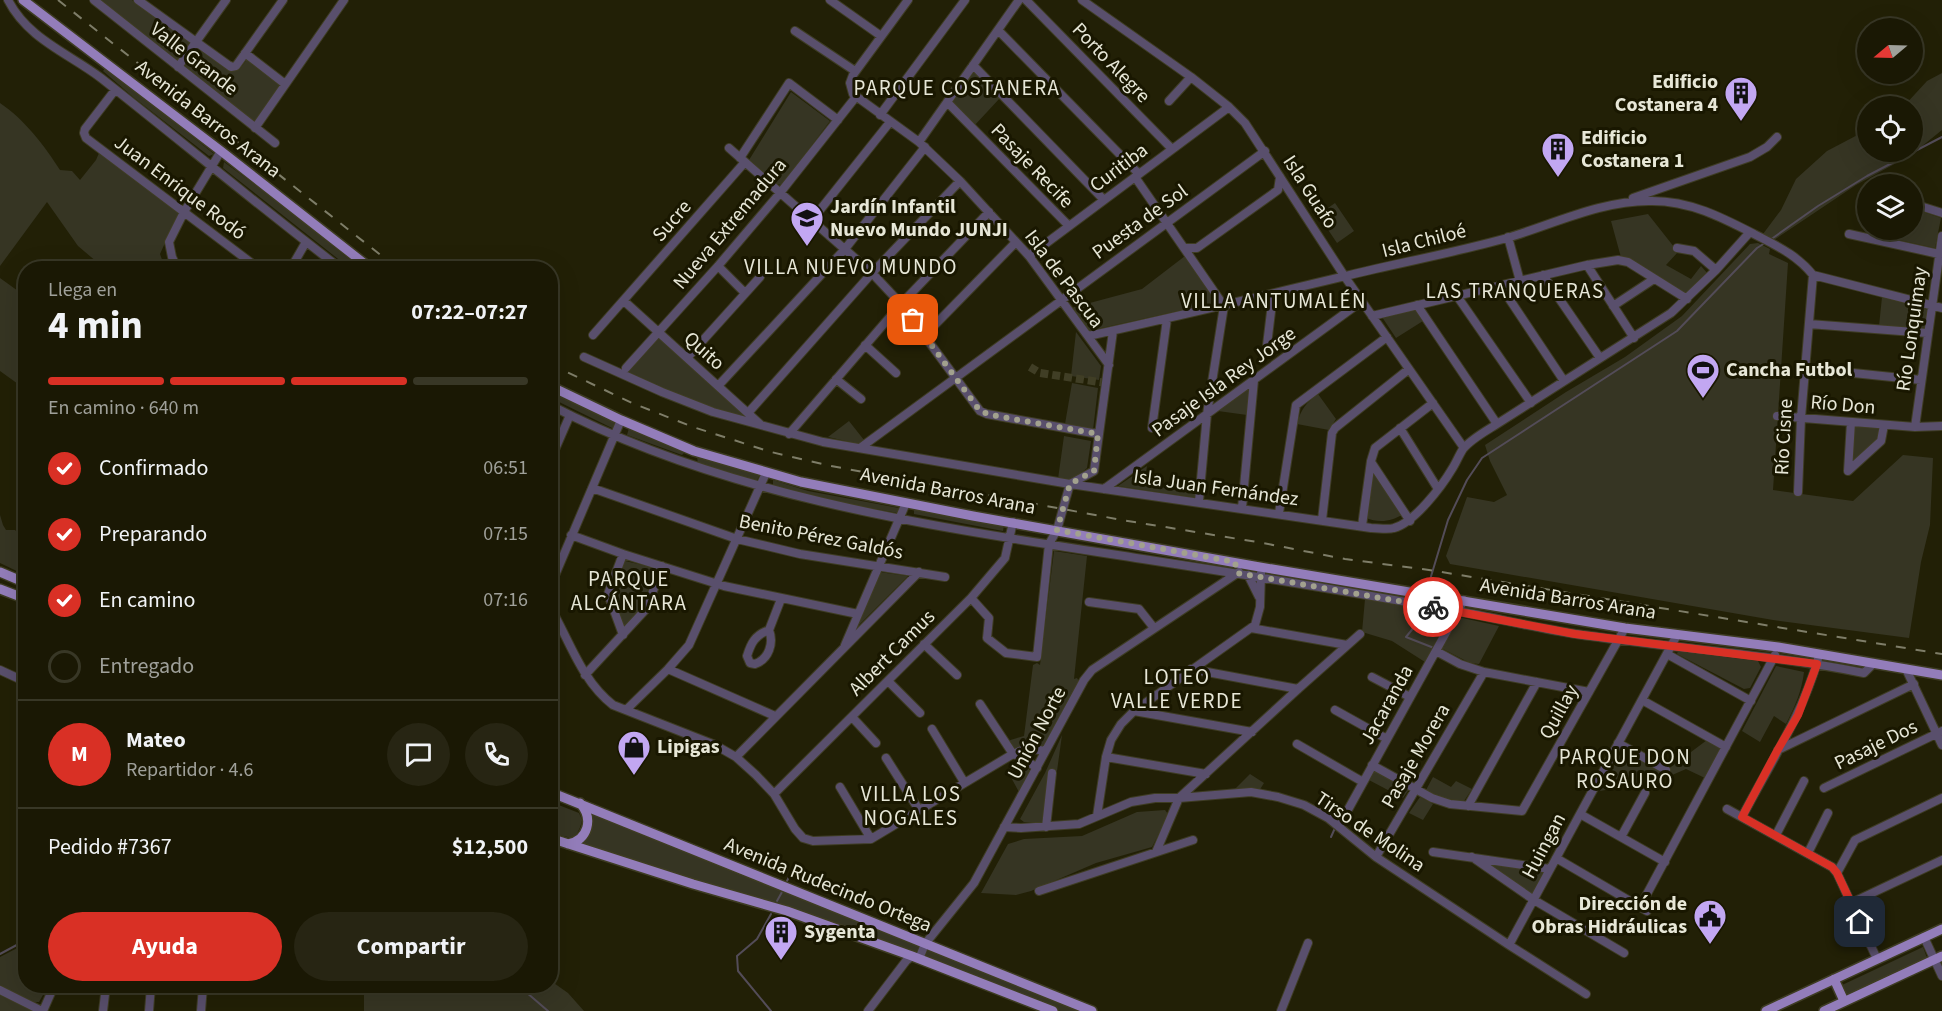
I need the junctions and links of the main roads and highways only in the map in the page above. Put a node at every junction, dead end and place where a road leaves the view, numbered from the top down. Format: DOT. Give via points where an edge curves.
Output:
graph roads {
  1 [pos="23,0"];
  2 [pos="361,261"];
  3 [pos="558,390"];
  4 [pos="0,572"];
  5 [pos="18,580"];
  6 [pos="0,589"];
  7 [pos="18,596"];
  8 [pos="1942,675"];
  9 [pos="558,795"];
  10 [pos="580,803"];
  11 [pos="558,841"];
  12 [pos="568,844"];
  13 [pos="1942,929"];
  14 [pos="1938,958"];
  15 [pos="1833,979"];
  16 [pos="1846,1005"];
  17 [pos="1053,1011"];
  18 [pos="1092,1011"];
  19 [pos="1766,1011"];
  20 [pos="1824,1011"];
  1 -- 2 [label="main road, Avenida Barros Arana"];
  3 -- 8 [label="main road, Avenida Barros Arana" via="694,451 801,482 1235,562 1258,570"];
  4 -- 5 [label="main road"];
  6 -- 7 [label="main road"];
  9 -- 10 [label="main road, Avenida Rudecindo Ortega"];
  10 -- 12 [label="main road" via="588,816 588,825 581,838"];
  10 -- 18 [label="main road, Avenida Rudecindo Ortega"];
  11 -- 12 [label="main road, Avenida Rudecindo Ortega"];
  12 -- 17 [label="main road, Avenida Rudecindo Ortega" via="787,911"];
  13 -- 15 [label="main road"];
  14 -- 16 [label="main road"];
  15 -- 16 [label="main road"];
  15 -- 19 [label="main road"];
  16 -- 20 [label="main road"];
}
